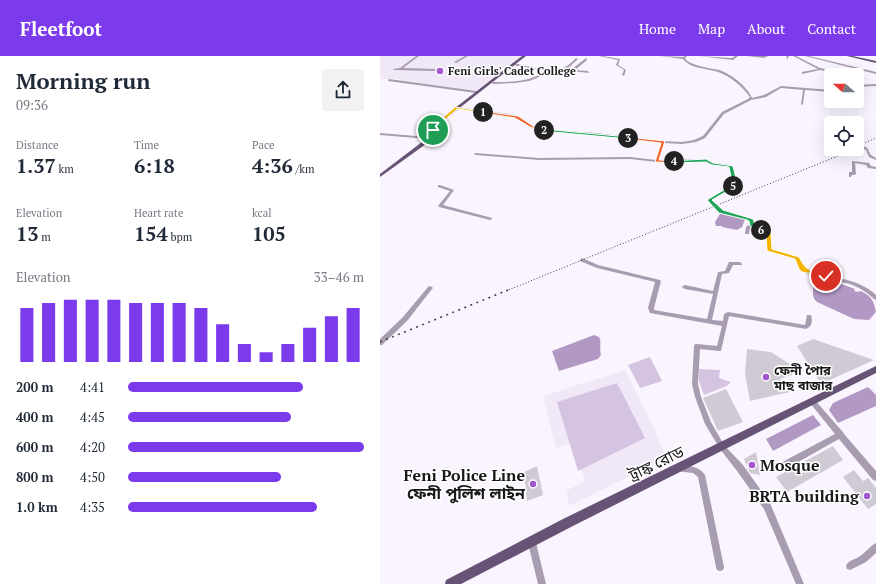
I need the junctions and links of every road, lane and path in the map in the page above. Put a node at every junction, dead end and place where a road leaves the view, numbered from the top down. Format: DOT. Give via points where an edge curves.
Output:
graph roads {
  1 [pos="418,56"];
  2 [pos="467,56"];
  3 [pos="524,56"];
  4 [pos="600,56"];
  5 [pos="661,56"];
  6 [pos="700,56"];
  7 [pos="737,56"];
  8 [pos="748,56"];
  9 [pos="767,56"];
  10 [pos="794,56"];
  11 [pos="806,56"];
  12 [pos="850,56"];
  13 [pos="685,57"];
  14 [pos="577,59"];
  15 [pos="586,59"];
  16 [pos="455,62"];
  17 [pos="876,62"];
  18 [pos="513,64"];
  19 [pos="394,69"];
  20 [pos="563,69"];
  21 [pos="400,70"];
  22 [pos="435,70"];
  23 [pos="548,70"];
  24 [pos="573,70"];
  25 [pos="820,70"];
  26 [pos="824,71"];
  27 [pos="588,72"];
  28 [pos="803,73"];
  29 [pos="876,73"];
  30 [pos="623,75"];
  31 [pos="389,80"];
  32 [pos="493,83"];
  33 [pos="864,86"];
  34 [pos="876,86"];
  35 [pos="804,89"];
  36 [pos="824,90"];
  37 [pos="476,92"];
  38 [pos="749,100"];
  39 [pos="802,104"];
  40 [pos="456,108"];
  41 [pos="380,134"];
  42 [pos="428,138"];
  43 [pos="663,142"];
  44 [pos="864,147"];
  45 [pos="476,154"];
  46 [pos="876,159"];
  47 [pos="657,161"];
  48 [pos="876,168"];
  49 [pos="380,176"];
  50 [pos="850,176"];
  51 [pos="439,186"];
  52 [pos="490,219"];
  53 [pos="752,224"];
  54 [pos="747,233"];
  55 [pos="582,260"];
  56 [pos="740,264"];
  57 [pos="685,287"];
  58 [pos="430,288"];
  59 [pos="716,293"];
  60 [pos="876,298"];
  61 [pos="809,317"];
  62 [pos="709,321"];
  63 [pos="725,324"];
  64 [pos="380,343"];
  65 [pos="876,369"];
  66 [pos="812,401"];
  67 [pos="841,434"];
  68 [pos="722,446"];
  69 [pos="784,466"];
  70 [pos="679,468"];
  71 [pos="876,477"];
  72 [pos="532,543"];
  73 [pos="876,547"];
  74 [pos="850,566"];
  75 [pos="720,567"];
  76 [pos="450,584"];
  77 [pos="542,584"];
  78 [pos="800,584"];
  1 -- 21 [label="street"];
  2 -- 16 [label="street"];
  3 -- 18 [label="main road"];
  4 -- 30 [label="street" via="619,60 617,65 625,70"];
  5 -- 13 [label="street"];
  6 -- 7 [label="street" via="733,59"];
  8 -- 9 [label="street"];
  10 -- 25 [label="street"];
  11 -- 29 [label="street"];
  12 -- 17 [label="main road"];
  13 -- 38 [label="street" via="688,64 727,75 750,95"];
  14 -- 20 [label="street"];
  15 -- 24 [label="street"];
  18 -- 23 [label="street"];
  18 -- 37 [label="main road"];
  19 -- 21 [label="street"];
  20 -- 23 [label="street"];
  20 -- 24 [label="street"];
  21 -- 22 [label="street"];
  23 -- 32 [label="street" via="541,76 513,83"];
  24 -- 27 [label="street"];
  25 -- 26 [label="street"];
  25 -- 28 [label="street"];
  31 -- 37 [label="street"];
  33 -- 34 [label="street"];
  35 -- 36 [label="street"];
  35 -- 38 [label="street" via="780,87 765,96"];
  35 -- 39 [label="street"];
  37 -- 40 [label="main road"];
  38 -- 43 [label="street" via="723,114 699,139 682,143"];
  40 -- 42 [label="main road" via="438,124"];
  40 -- 43 [label="street" via="509,115 550,131 602,134"];
  41 -- 42 [label="street"];
  42 -- 49 [label="main road" via="419,148"];
  43 -- 47 [label="street"];
  44 -- 46 [label="street" via="870,156"];
  45 -- 47 [label="street" via="540,159 630,158"];
  47 -- 53 [label="street" via="706,160 712,164 732,167 733,186 710,200 725,214 749,219"];
  48 -- 50 [label="street" via="853,162 854,174 850,173"];
  51 -- 52 [label="street" via="452,190 440,206"];
  53 -- 54 [label="street" via="749,225"];
  53 -- 60 [label="street" via="769,233 769,250 797,258 804,271 854,284"];
  55 -- 62 [label="street" via="658,281 650,308 652,312"];
  56 -- 59 [label="street" via="731,263 727,272 720,272"];
  57 -- 59 [label="street"];
  58 -- 64 [label="street" via="405,319"];
  59 -- 62 [label="street"];
  61 -- 63 [label="street" via="806,327 728,314"];
  62 -- 63 [label="street"];
  63 -- 68 [label="street" via="719,349 697,346 695,384 708,424"];
  65 -- 66 [label="main road, ট্রাঙ্ক রোড"];
  66 -- 67 [label="street"];
  66 -- 68 [label="main road, ট্রাঙ্ক রোড"];
  67 -- 69 [label="street"];
  67 -- 71 [label="street"];
  68 -- 70 [label="main road, ট্রাঙ্ক রোড"];
  68 -- 78 [label="street" via="767,506"];
  70 -- 72 [label="main road, ট্রাঙ্ক রোড"];
  70 -- 75 [label="street" via="694,470 701,475"];
  72 -- 76 [label="main road, ট্রাঙ্ক রোড"];
  72 -- 77 [label="street"];
  73 -- 74 [label="street" via="863,559"];
}
